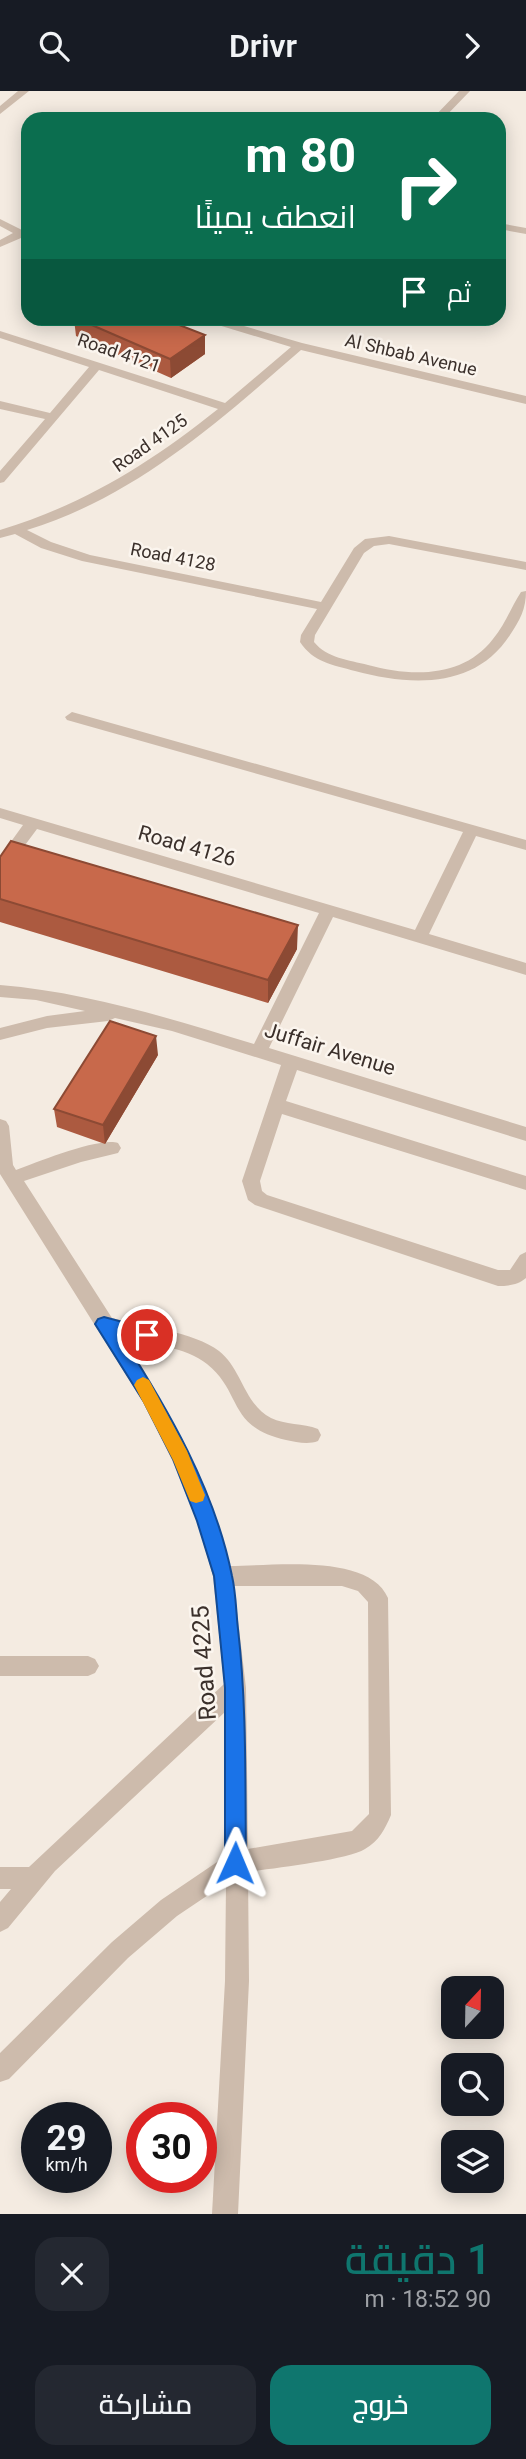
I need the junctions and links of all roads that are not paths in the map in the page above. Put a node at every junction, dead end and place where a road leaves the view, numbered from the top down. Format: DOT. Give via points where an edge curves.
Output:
graph roads {
  1 [pos="24,91"];
  2 [pos="465,91"];
  3 [pos="0,111"];
  4 [pos="444,112"];
  5 [pos="0,222"];
  6 [pos="506,227"];
  7 [pos="526,231"];
  8 [pos="21,233"];
  9 [pos="21,236"];
  10 [pos="0,244"];
  11 [pos="232,326"];
  12 [pos="0,334"];
  13 [pos="299,346"];
  14 [pos="98,364"];
  15 [pos="526,400"];
  16 [pos="0,405"];
  17 [pos="227,408"];
  18 [pos="53,417"];
  19 [pos="0,479"];
  20 [pos="18,530"];
  21 [pos="0,534"];
  22 [pos="526,566"];
  23 [pos="526,595"];
  24 [pos="325,607"];
  25 [pos="72,717"];
  26 [pos="0,813"];
  27 [pos="33,823"];
  28 [pos="471,831"];
  29 [pos="526,845"];
  30 [pos="0,868"];
  31 [pos="329,909"];
  32 [pos="420,936"];
  33 [pos="526,969"];
  34 [pos="0,991"];
  35 [pos="118,1014"];
  36 [pos="0,1034"];
  37 [pos="259,1051"];
  38 [pos="291,1061"];
  39 [pos="276,1105"];
  40 [pos="0,1126"];
  41 [pos="526,1134"];
  42 [pos="112,1148"];
  43 [pos="6,1168"];
  44 [pos="526,1183"];
  45 [pos="526,1260"];
  46 [pos="104,1324"];
  47 [pos="311,1435"];
  48 [pos="223,1576"];
  49 [pos="0,1666"];
  50 [pos="88,1666"];
  51 [pos="235,1688"];
  52 [pos="235,1863"];
  53 [pos="0,1878"];
  54 [pos="32,1878"];
  55 [pos="0,1920"];
  56 [pos="0,2070"];
  57 [pos="225,2214"];
  1 -- 3 [label="street"];
  2 -- 4 [label="street"];
  5 -- 8 [label="street"];
  6 -- 7 [label="street"];
  9 -- 10 [label="street"];
  11 -- 13 [label="street, Al Shbab Avenue"];
  12 -- 14 [label="street, Road 4121"];
  13 -- 15 [label="street, Al Shbab Avenue"];
  13 -- 17 [label="street, Road 4125"];
  14 -- 17 [label="street, Road 4121"];
  14 -- 18 [label="street"];
  16 -- 18 [label="street"];
  17 -- 20 [label="street, Road 4125" via="132,480 52,519"];
  18 -- 19 [label="street"];
  20 -- 21 [label="street, Road 4125"];
  20 -- 24 [label="street, Road 4128" via="46,545 98,561"];
  22 -- 24 [label="street" via="379,540 363,546"];
  23 -- 24 [label="street" via="498,644 485,657 446,675 422,678 385,674 318,655 307,642 308,635"];
  25 -- 28 [label="street"];
  26 -- 27 [label="street, Road 4126"];
  27 -- 30 [label="street"];
  27 -- 31 [label="street, Road 4126"];
  28 -- 29 [label="street"];
  28 -- 32 [label="street"];
  31 -- 32 [label="street, Road 4126"];
  31 -- 37 [label="street"];
  32 -- 33 [label="street, Road 4126"];
  34 -- 35 [label="street, Juffair Avenue" via="47,996"];
  35 -- 36 [label="street, Juffair Avenue"];
  35 -- 37 [label="street, Juffair Avenue"];
  37 -- 38 [label="street, Juffair Avenue"];
  38 -- 39 [label="street"];
  38 -- 41 [label="street, Juffair Avenue"];
  39 -- 44 [label="street"];
  39 -- 45 [label="street" via="251,1181 254,1195 261,1200 498,1278 518,1275"];
  40 -- 43 [label="street, Road 4225"];
  42 -- 43 [label="street"];
  43 -- 46 [label="street, Road 4225"];
  46 -- 47 [label="street" via="200,1349 226,1368 257,1420 276,1429"];
  46 -- 48 [label="street, Road 4225" via="150,1396 181,1457"];
  48 -- 51 [label="street, Road 4225"];
  48 -- 52 [label="street" via="342,1576 365,1584 378,1598 380,1815 376,1825 356,1842"];
  49 -- 50 [label="street"];
  51 -- 52 [label="street, Road 4225"];
  51 -- 54 [label="street"];
  52 -- 56 [label="street" via="169,1907 120,1950"];
  52 -- 57 [label="street, Road 4225" via="237,1981"];
  53 -- 54 [label="street"];
  54 -- 55 [label="street"];
}
